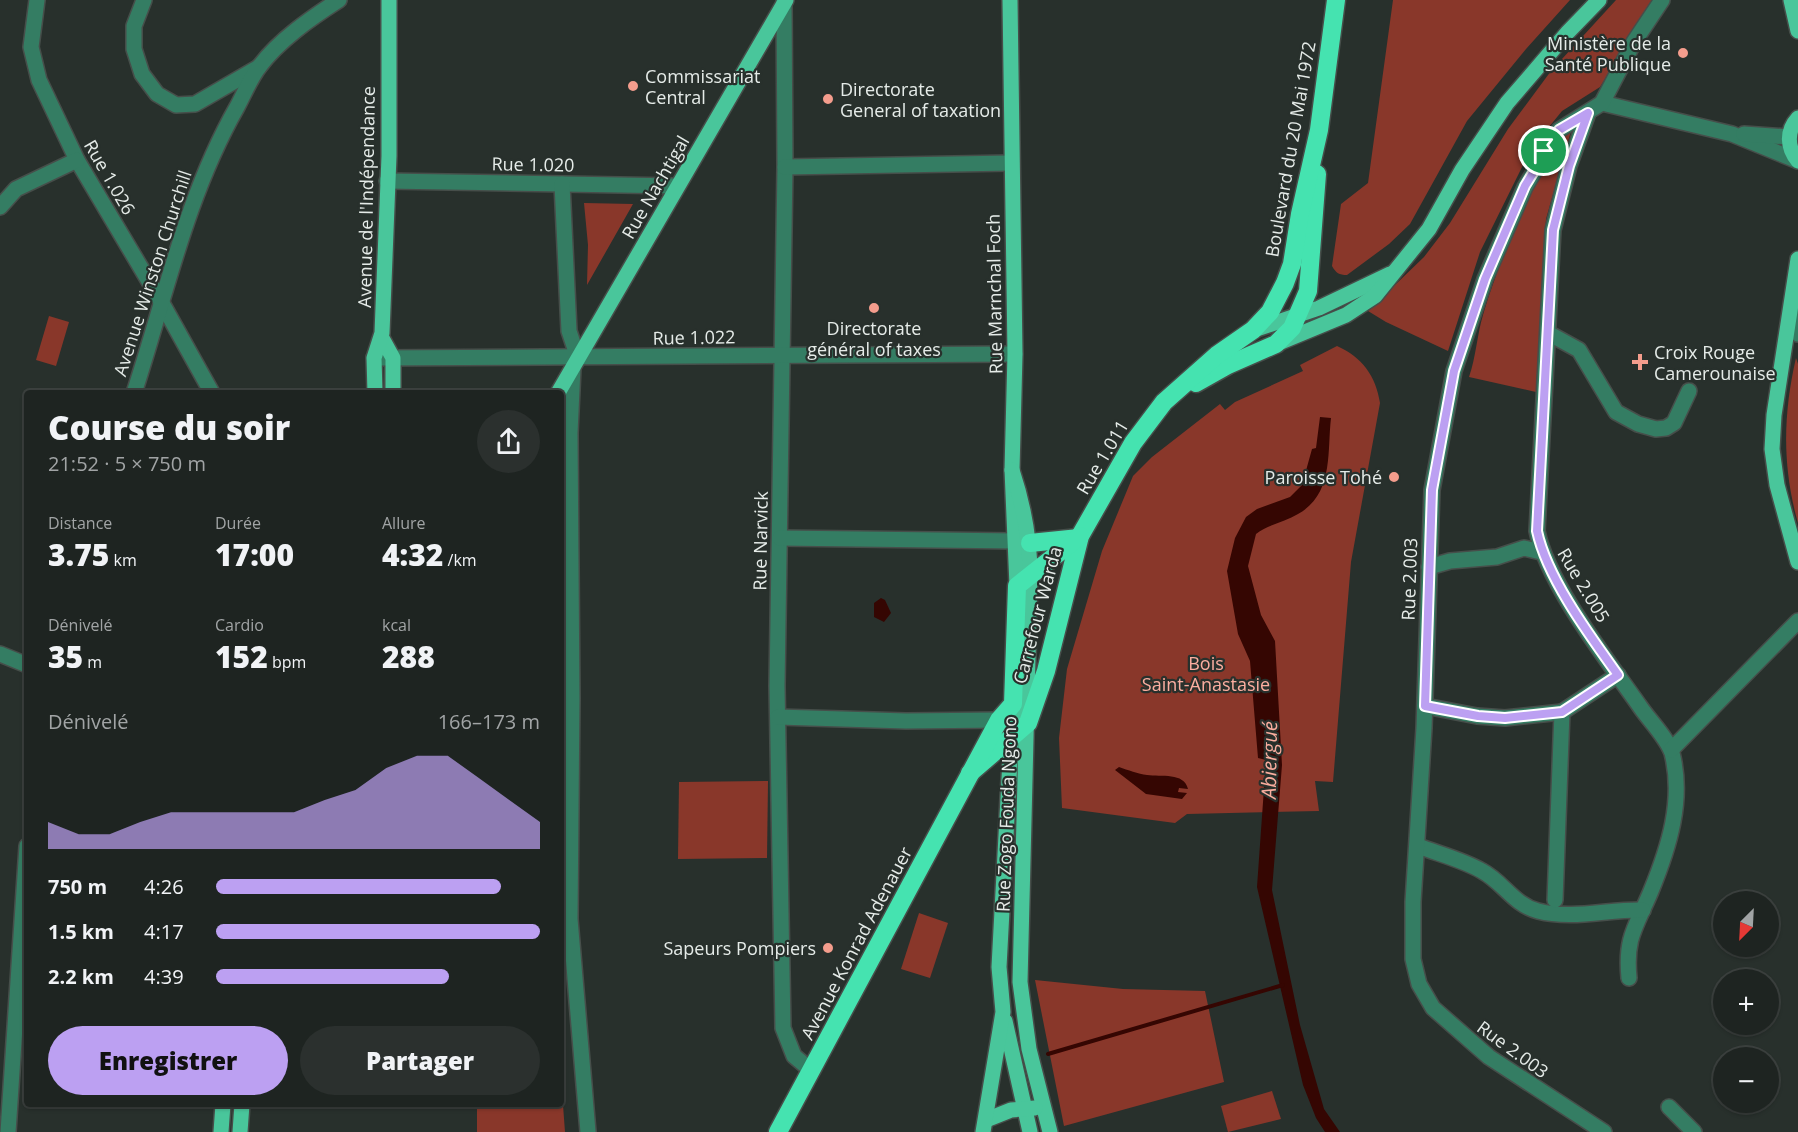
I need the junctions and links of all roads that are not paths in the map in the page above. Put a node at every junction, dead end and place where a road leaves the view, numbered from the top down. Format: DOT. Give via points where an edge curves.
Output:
graph roads {
  1 [pos="38,0"];
  2 [pos="144,0"];
  3 [pos="339,0"];
  4 [pos="389,0"];
  5 [pos="1010,0"];
  6 [pos="1336,0"];
  7 [pos="1599,0"];
  8 [pos="1662,0"];
  9 [pos="1791,0"];
  10 [pos="785,1"];
  11 [pos="1798,31"];
  12 [pos="259,67"];
  13 [pos="1602,103"];
  14 [pos="1588,113"];
  15 [pos="1798,118"];
  16 [pos="1319,130"];
  17 [pos="1732,134"];
  18 [pos="1789,137"];
  19 [pos="77,160"];
  20 [pos="1798,161"];
  21 [pos="1010,162"];
  22 [pos="785,167"];
  23 [pos="387,181"];
  24 [pos="562,184"];
  25 [pos="677,186"];
  26 [pos="0,207"];
  27 [pos="1798,259"];
  28 [pos="1395,272"];
  29 [pos="163,305"];
  30 [pos="1792,309"];
  31 [pos="1298,315"];
  32 [pos="1253,330"];
  33 [pos="1548,333"];
  34 [pos="1798,334"];
  35 [pos="382,338"];
  36 [pos="1276,344"];
  37 [pos="1015,354"];
  38 [pos="782,356"];
  39 [pos="374,358"];
  40 [pos="393,358"];
  41 [pos="575,363"];
  42 [pos="135,390"];
  43 [pos="210,390"];
  44 [pos="375,390"];
  45 [pos="393,390"];
  46 [pos="560,390"];
  47 [pos="1689,391"];
  48 [pos="1164,402"];
  49 [pos="1012,471"];
  50 [pos="565,526"];
  51 [pos="1080,537"];
  52 [pos="780,538"];
  53 [pos="1022,542"];
  54 [pos="1541,552"];
  55 [pos="1798,561"];
  56 [pos="1429,567"];
  57 [pos="1024,581"];
  58 [pos="1798,621"];
  59 [pos="0,654"];
  60 [pos="24,664"];
  61 [pos="1618,675"];
  62 [pos="1013,704"];
  63 [pos="1425,706"];
  64 [pos="1562,712"];
  65 [pos="778,717"];
  66 [pos="999,720"];
  67 [pos="1028,723"];
  68 [pos="1009,741"];
  69 [pos="1671,750"];
  70 [pos="970,773"];
  71 [pos="1418,846"];
  72 [pos="1555,900"];
  73 [pos="1643,910"];
  74 [pos="566,919"];
  75 [pos="24,931"];
  76 [pos="1629,978"];
  77 [pos="1020,982"];
  78 [pos="22,988"];
  79 [pos="1003,1012"];
  80 [pos="812,1071"];
  81 [pos="223,1107"];
  82 [pos="242,1107"];
  83 [pos="1669,1107"];
  84 [pos="1025,1108"];
  85 [pos="1045,1108"];
  86 [pos="985,1126"];
  87 [pos="8,1132"];
  88 [pos="222,1132"];
  89 [pos="240,1132"];
  90 [pos="588,1132"];
  91 [pos="778,1132"];
  92 [pos="1030,1132"];
  93 [pos="1050,1132"];
  94 [pos="1604,1132"];
  95 [pos="1694,1132"];
  1 -- 19 [label="street, Rue 1.026" via="31,47 39,80"];
  2 -- 12 [label="street" via="134,26 134,49 142,74 158,94 176,105 195,104"];
  3 -- 12 [label="street, Avenue Winston Churchill" via="312,16"];
  4 -- 23 [label="main road, Avenue de l'Indépendance"];
  5 -- 21 [label="main road, Rue Marnchal Foch"];
  6 -- 16 [label="highway, Boulevard du 20 Mai 1972"];
  7 -- 28 [label="main road" via="1507,103 1429,229"];
  8 -- 13 [label="street, Rue 2.003" via="1634,42"];
  9 -- 11 [label="main road"];
  10 -- 22 [label="street, Rue Narvick"];
  10 -- 25 [label="main road, Rue Nachtigal"];
  12 -- 29 [label="street, Avenue Winston Churchill" via="220,136 194,194"];
  13 -- 14 [label="street, Rue 2.003"];
  13 -- 17 [label="street"];
  14 -- 33 [label="street, Rue 2.005" via="1569,166 1553,230"];
  14 -- 56 [label="street, Rue 2.003" via="1559,130 1544,151 1485,279 1454,371 1441,431 1432,490"];
  15 -- 18 [label="main road"];
  16 -- 31 [label="highway" via="1311,269 1308,291"];
  16 -- 32 [label="highway, Boulevard du 20 Mai 1972" via="1292,264 1270,312"];
  17 -- 18 [label="street"];
  17 -- 20 [label="street"];
  18 -- 20 [label="main road"];
  19 -- 26 [label="street" via="16,189"];
  19 -- 29 [label="street, Rue 1.026"];
  21 -- 22 [label="street"];
  21 -- 37 [label="main road, Rue Marnchal Foch"];
  22 -- 38 [label="street, Rue Narvick"];
  23 -- 24 [label="street, Rue 1.020"];
  23 -- 35 [label="main road, Avenue de l'Indépendance"];
  24 -- 25 [label="street, Rue 1.020"];
  24 -- 41 [label="street"];
  25 -- 41 [label="main road, Rue Nachtigal"];
  27 -- 30 [label="main road"];
  28 -- 31 [label="main road"];
  28 -- 36 [label="main road" via="1375,296 1346,315"];
  29 -- 42 [label="street, Avenue Winston Churchill"];
  29 -- 43 [label="street, Rue 1.026"];
  30 -- 34 [label="street"];
  30 -- 55 [label="main road" via="1772,449 1777,485"];
  31 -- 32 [label="main road"];
  31 -- 36 [label="highway" via="1292,328"];
  32 -- 48 [label="highway, Rue 1.011" via="1217,355"];
  33 -- 47 [label="street" via="1579,350 1616,412 1638,424 1656,429 1674,423"];
  33 -- 54 [label="street, Rue 2.005" via="1537,531"];
  35 -- 39 [label="main road, Avenue de l'Indépendance"];
  35 -- 40 [label="main road"];
  36 -- 48 [label="highway, Rue 1.011" via="1228,365"];
  37 -- 38 [label="street, Rue 1.022"];
  37 -- 49 [label="main road, Rue Marnchal Foch"];
  38 -- 41 [label="street, Rue 1.022"];
  38 -- 52 [label="street, Rue Narvick"];
  39 -- 40 [label="street, Rue 1.022"];
  39 -- 44 [label="main road, Avenue de l'Indépendance"];
  40 -- 41 [label="street, Rue 1.022"];
  40 -- 45 [label="main road"];
  41 -- 46 [label="main road, Rue Nachtigal"];
  41 -- 50 [label="street"];
  48 -- 51 [label="highway, Rue 1.011" via="1120,464"];
  49 -- 53 [label="main road, Rue Zogo Fouda Ngono" via="1024,505"];
  50 -- 74 [label="street" via="572,698"];
  51 -- 53 [label="highway"];
  51 -- 57 [label="highway, Carrefour Warda"];
  51 -- 67 [label="highway, Carrefour Warda" via="1046,671"];
  52 -- 53 [label="street"];
  52 -- 65 [label="street, Rue Narvick"];
  53 -- 57 [label="main road, Rue Zogo Fouda Ngono"];
  54 -- 56 [label="street" via="1524,548 1497,557"];
  54 -- 61 [label="street, Rue 2.005"];
  56 -- 63 [label="street, Rue 2.003"];
  57 -- 62 [label="highway, Carrefour Warda"];
  57 -- 67 [label="main road, Rue Zogo Fouda Ngono"];
  58 -- 69 [label="street"];
  59 -- 60 [label="street"];
  61 -- 64 [label="street"];
  61 -- 69 [label="street, Rue 2.005"];
  62 -- 66 [label="highway, Avenue Konrad Adenauer"];
  62 -- 68 [label="main road, Rue Zogo Fouda Ngono"];
  63 -- 64 [label="street" via="1505,718"];
  63 -- 71 [label="street, Rue 2.003"];
  64 -- 72 [label="street"];
  65 -- 66 [label="street"];
  65 -- 80 [label="street, Rue Narvick" via="783,1028 794,1056"];
  66 -- 70 [label="highway, Avenue Konrad Adenauer"];
  67 -- 68 [label="highway, Avenue Konrad Adenauer"];
  67 -- 77 [label="main road, Rue Zogo Fouda Ngono"];
  68 -- 70 [label="highway, Avenue Konrad Adenauer"];
  68 -- 79 [label="main road, Rue Zogo Fouda Ngono" via="999,968"];
  69 -- 73 [label="street, Rue 2.005" via="1677,782 1673,822 1661,867"];
  70 -- 80 [label="highway, Avenue Konrad Adenauer"];
  71 -- 73 [label="street" via="1483,871 1524,906 1538,911 1593,915"];
  71 -- 94 [label="street, Rue 2.003" via="1413,959 1419,984 1433,1008 1489,1057"];
  73 -- 76 [label="street, Rue 2.005" via="1629,937"];
  74 -- 90 [label="street"];
  75 -- 78 [label="street"];
  77 -- 79 [label="main road, Rue Zogo Fouda Ngono"];
  77 -- 85 [label="main road" via="1029,1049"];
  78 -- 87 [label="street"];
  79 -- 84 [label="main road"];
  79 -- 86 [label="main road, Rue Zogo Fouda Ngono"];
  80 -- 91 [label="highway, Avenue Konrad Adenauer"];
  81 -- 88 [label="main road"];
  82 -- 89 [label="main road"];
  83 -- 95 [label="street"];
  84 -- 85 [label="main road"];
  84 -- 86 [label="main road" via="998,1113"];
  84 -- 92 [label="main road"];
  85 -- 93 [label="main road"];
}
